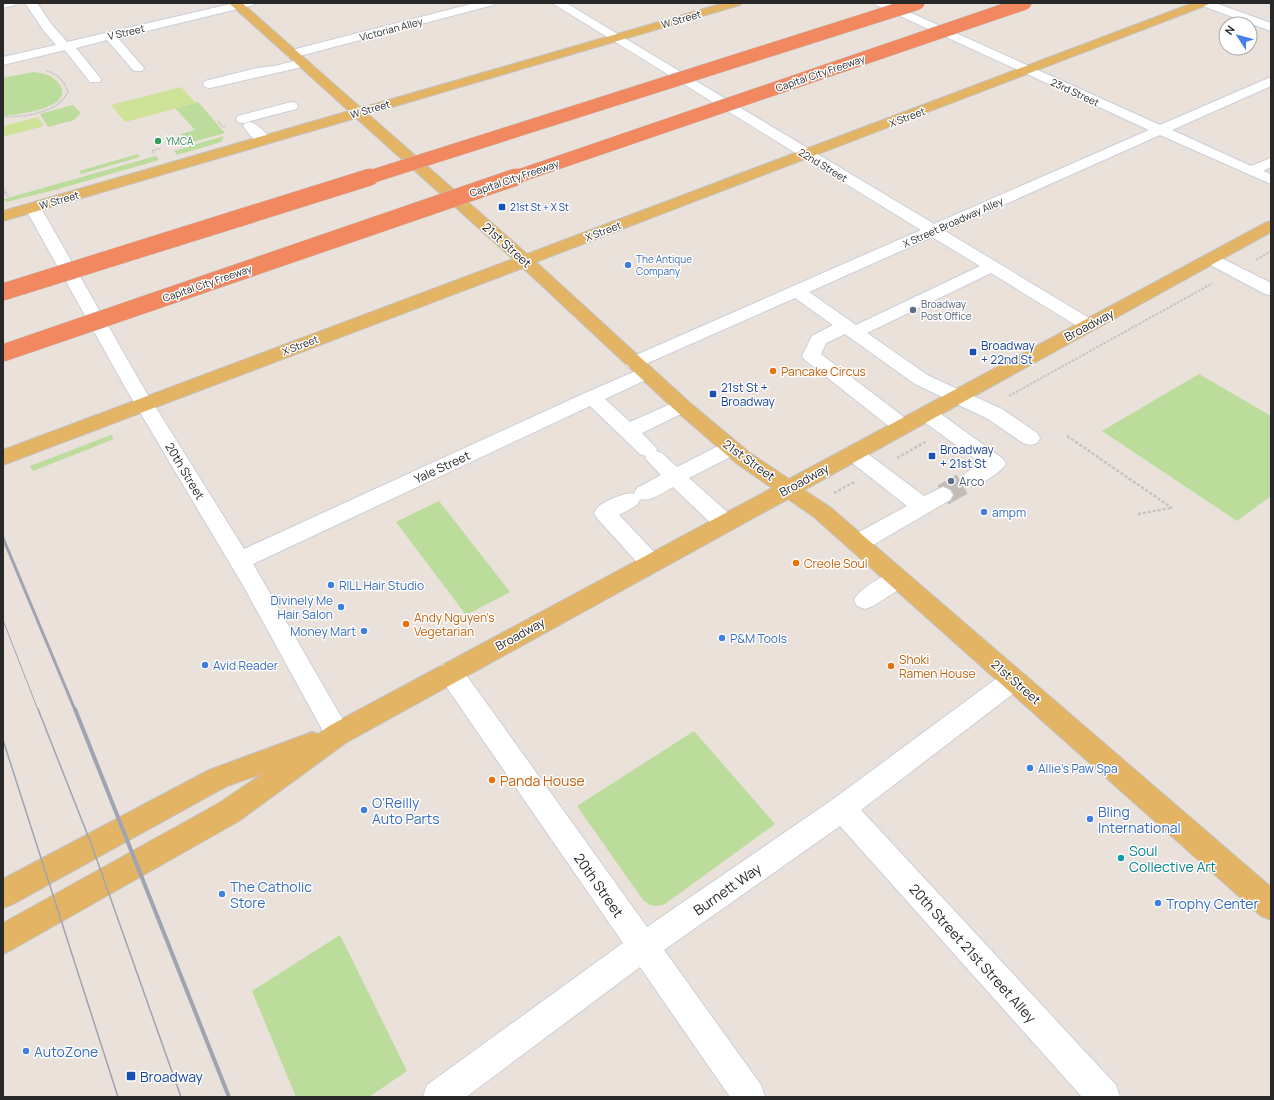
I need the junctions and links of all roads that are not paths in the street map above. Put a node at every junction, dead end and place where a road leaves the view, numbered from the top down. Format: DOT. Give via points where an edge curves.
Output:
graph roads {
  1 [pos="11,3"];
  2 [pos="31,3"];
  3 [pos="489,3"];
  4 [pos="558,3"];
  5 [pos="736,3"];
  6 [pos="880,3"];
  7 [pos="911,3"];
  8 [pos="918,3"];
  9 [pos="1025,3"];
  10 [pos="1204,3"];
  11 [pos="241,4"];
  12 [pos="3,5"];
  13 [pos="808,24"];
  14 [pos="1271,27"];
  15 [pos="840,28"];
  16 [pos="110,36"];
  17 [pos="616,38"];
  18 [pos="66,46"];
  19 [pos="292,54"];
  20 [pos="3,61"];
  21 [pos="302,62"];
  22 [pos="138,68"];
  23 [pos="1028,70"];
  24 [pos="95,79"];
  25 [pos="1271,81"];
  26 [pos="210,84"];
  27 [pos="1252,89"];
  28 [pos="1271,97"];
  29 [pos="291,106"];
  30 [pos="1114,110"];
  31 [pos="359,112"];
  32 [pos="1098,116"];
  33 [pos="1160,131"];
  34 [pos="264,140"];
  35 [pos="454,151"];
  36 [pos="1078,153"];
  37 [pos="806,155"];
  38 [pos="1093,160"];
  39 [pos="1271,162"];
  40 [pos="1251,171"];
  41 [pos="1271,180"];
  42 [pos="33,208"];
  43 [pos="3,216"];
  44 [pos="1271,226"];
  45 [pos="933,231"];
  46 [pos="1211,259"];
  47 [pos="524,260"];
  48 [pos="991,267"];
  49 [pos="796,290"];
  50 [pos="1271,290"];
  51 [pos="3,292"];
  52 [pos="1088,325"];
  53 [pos="850,329"];
  54 [pos="3,353"];
  55 [pos="639,368"];
  56 [pos="956,396"];
  57 [pos="592,397"];
  58 [pos="144,404"];
  59 [pos="682,406"];
  60 [pos="927,414"];
  61 [pos="902,426"];
  62 [pos="628,431"];
  63 [pos="1030,438"];
  64 [pos="731,448"];
  65 [pos="853,453"];
  66 [pos="3,458"];
  67 [pos="675,477"];
  68 [pos="971,479"];
  69 [pos="790,489"];
  70 [pos="943,495"];
  71 [pos="922,506"];
  72 [pos="725,523"];
  73 [pos="858,543"];
  74 [pos="240,561"];
  75 [pos="651,563"];
  76 [pos="898,579"];
  77 [pos="865,600"];
  78 [pos="450,672"];
  79 [pos="1013,680"];
  80 [pos="338,734"];
  81 [pos="842,809"];
  82 [pos="3,894"];
  83 [pos="1271,906"];
  84 [pos="3,939"];
  85 [pos="643,947"];
  86 [pos="439,1097"];
  87 [pos="749,1097"];
  88 [pos="1104,1097"];
  1 -- 12 [label="street"];
  2 -- 18 [label="street" via="48,28"];
  3 -- 19 [label="street, Victorian Alley"];
  4 -- 17 [label="street, 22nd Street"];
  5 -- 17 [label="main road, W Street"];
  6 -- 23 [label="street, 23rd Street"];
  7 -- 15 [label="highway, bridge"];
  8 -- 15 [label="highway, bridge"];
  9 -- 54 [label="highway, Capital City Freeway, bridge"];
  10 -- 14 [label="street"];
  10 -- 23 [label="main road, X Street"];
  11 -- 16 [label="street, V Street"];
  11 -- 19 [label="main road, 21st Street"];
  13 -- 35 [label="highway, bridge"];
  15 -- 35 [label="highway, bridge"];
  16 -- 18 [label="street, V Street"];
  16 -- 22 [label="street"];
  17 -- 31 [label="main road, W Street"];
  17 -- 37 [label="street, 22nd Street"];
  18 -- 20 [label="street, V Street"];
  18 -- 24 [label="street"];
  19 -- 21 [label="main road, 21st Street"];
  21 -- 26 [label="street"];
  21 -- 31 [label="main road, 21st Street"];
  23 -- 30 [label="street, 23rd Street"];
  23 -- 37 [label="main road, X Street"];
  25 -- 27 [label="street, X Street Broadway Alley"];
  27 -- 28 [label="street"];
  27 -- 33 [label="street, X Street Broadway Alley"];
  29 -- 34 [label="street" via="247,122"];
  30 -- 32 [label="street"];
  30 -- 33 [label="street, 23rd Street"];
  31 -- 34 [label="main road, W Street"];
  31 -- 47 [label="main road, 21st Street"];
  33 -- 38 [label="street, X Street Broadway Alley"];
  33 -- 40 [label="street, 23rd Street"];
  34 -- 42 [label="main road, W Street"];
  35 -- 51 [label="highway, bridge"];
  36 -- 38 [label="street"];
  37 -- 45 [label="street, 22nd Street" via="884,208"];
  37 -- 47 [label="main road, X Street"];
  38 -- 45 [label="street, X Street Broadway Alley"];
  39 -- 40 [label="street"];
  40 -- 41 [label="street, 23rd Street"];
  42 -- 43 [label="main road, W Street"];
  42 -- 58 [label="street, 20th Street"];
  44 -- 46 [label="main road, Broadway"];
  45 -- 48 [label="street, 22nd Street"];
  45 -- 49 [label="street, X Street Broadway Alley"];
  46 -- 50 [label="street"];
  46 -- 52 [label="main road, Broadway"];
  47 -- 55 [label="main road, 21st Street"];
  47 -- 58 [label="main road, X Street"];
  48 -- 52 [label="street, 22nd Street"];
  48 -- 53 [label="street"];
  49 -- 53 [label="street"];
  49 -- 55 [label="street, X Street Broadway Alley"];
  52 -- 56 [label="main road, Broadway"];
  53 -- 56 [label="street" via="922,380"];
  53 -- 61 [label="street" via="818,340 811,356"];
  55 -- 57 [label="street, Yale Street"];
  55 -- 59 [label="main road, 21st Street"];
  56 -- 60 [label="main road, Broadway"];
  56 -- 63 [label="street" via="995,414"];
  57 -- 62 [label="street"];
  57 -- 74 [label="street, Yale Street"];
  58 -- 66 [label="main road, X Street"];
  58 -- 74 [label="street, 20th Street"];
  59 -- 62 [label="street"];
  59 -- 64 [label="main road, 21st Street"];
  60 -- 61 [label="main road, Broadway"];
  60 -- 68 [label="street" via="996,464"];
  61 -- 65 [label="main road, Broadway"];
  62 -- 67 [label="street"];
  64 -- 67 [label="street"];
  64 -- 69 [label="main road, 21st Street"];
  65 -- 69 [label="main road, Broadway"];
  65 -- 71 [label="street"];
  67 -- 72 [label="street"];
  67 -- 75 [label="street" via="605,513"];
  69 -- 72 [label="main road, Broadway"];
  69 -- 73 [label="main road, 21st Street"];
  70 -- 71 [label="street"];
  71 -- 73 [label="street"];
  72 -- 75 [label="main road, Broadway"];
  73 -- 76 [label="main road, 21st Street"];
  74 -- 80 [label="street, 20th Street"];
  75 -- 78 [label="main road, Broadway"];
  76 -- 77 [label="street"];
  76 -- 79 [label="main road, 21st Street"];
  78 -- 80 [label="main road, Broadway"];
  78 -- 85 [label="street, 20th Street"];
  79 -- 81 [label="street, Burnett Way"];
  79 -- 83 [label="main road, 21st Street"];
  80 -- 82 [label="main road, Broadway" via="218,778"];
  80 -- 84 [label="main road, Broadway" via="229,812"];
  81 -- 85 [label="street, Burnett Way"];
  81 -- 88 [label="street, 20th Street 21st Street Alley"];
  85 -- 86 [label="street, Burnett Way"];
  85 -- 87 [label="street, 20th Street"];
}
